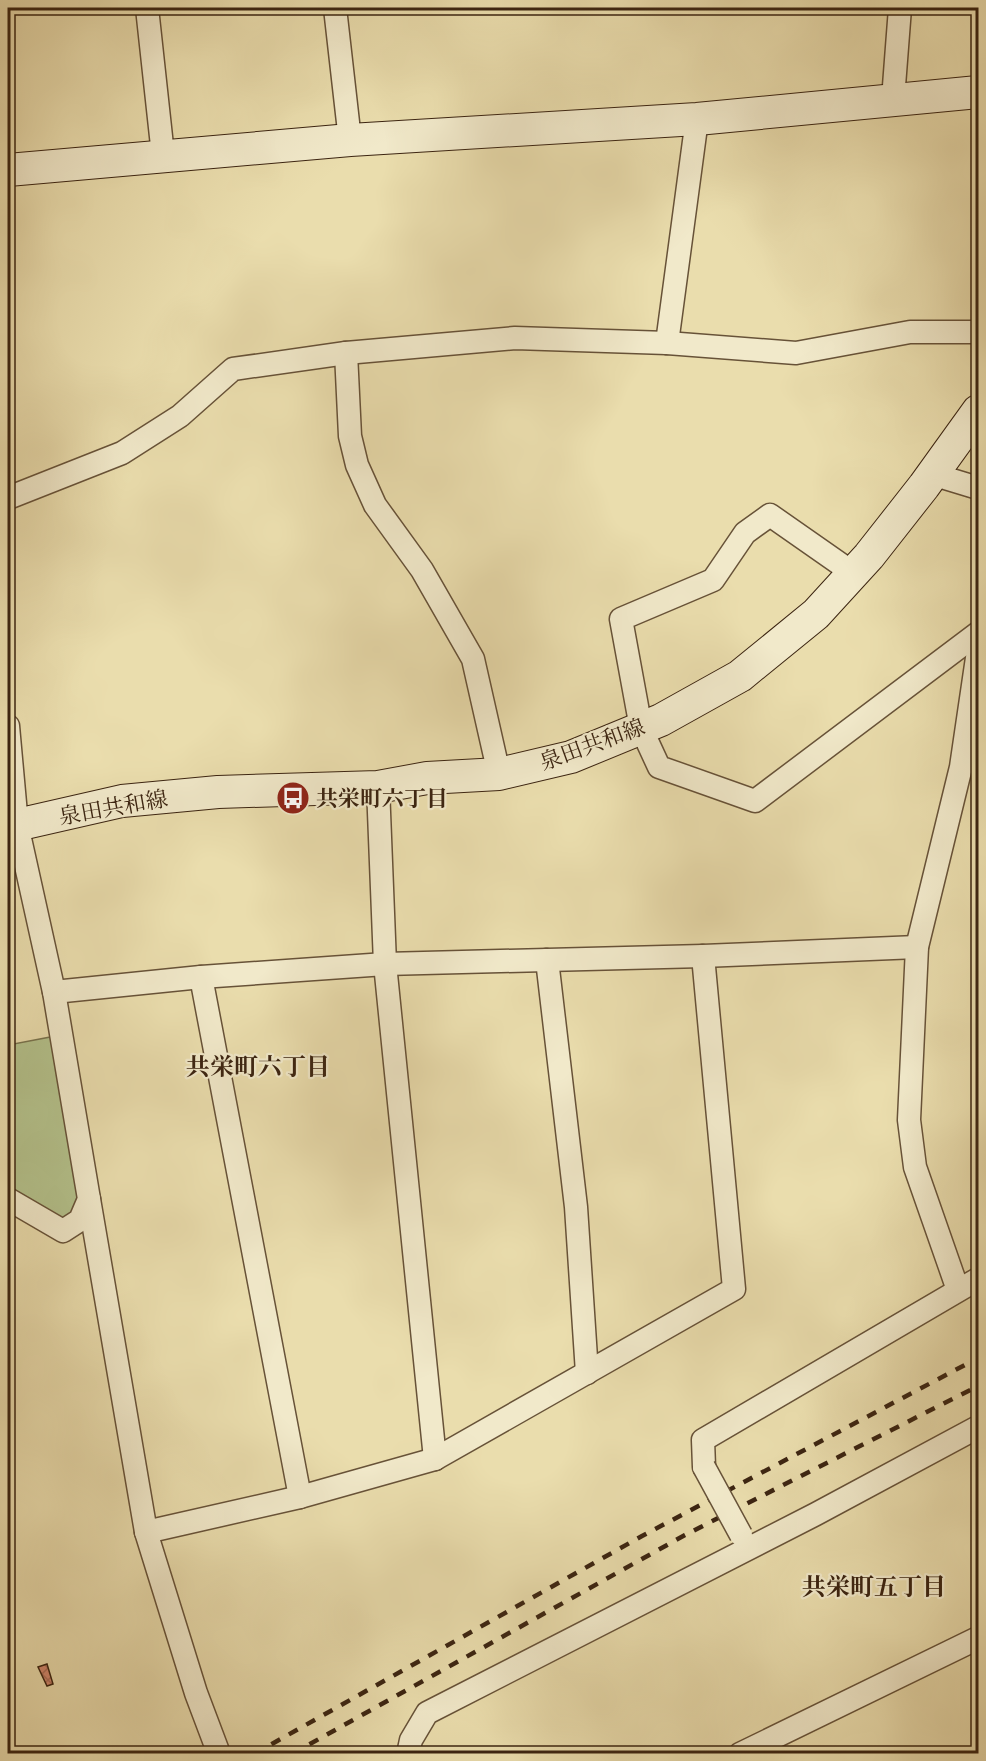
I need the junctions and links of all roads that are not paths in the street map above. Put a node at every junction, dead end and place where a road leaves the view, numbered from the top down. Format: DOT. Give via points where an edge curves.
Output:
graph roads {
  1 [pos="147,8"];
  2 [pos="335,8"];
  3 [pos="900,8"];
  4 [pos="978,92"];
  5 [pos="893,99"];
  6 [pos="698,119"];
  7 [pos="350,140"];
  8 [pos="163,155"];
  9 [pos="8,170"];
  10 [pos="978,332"];
  11 [pos="667,343"];
  12 [pos="346,353"];
  13 [pos="978,411"];
  14 [pos="933,474"];
  15 [pos="978,488"];
  16 [pos="8,498"];
  17 [pos="853,573"];
  18 [pos="978,633"];
  19 [pos="978,651"];
  20 [pos="8,726"];
  21 [pos="641,728"];
  22 [pos="970,769"];
  23 [pos="499,774"];
  24 [pos="378,787"];
  25 [pos="12,826"];
  26 [pos="917,947"];
  27 [pos="703,956"];
  28 [pos="547,960"];
  29 [pos="385,964"];
  30 [pos="201,977"];
  31 [pos="54,992"];
  32 [pos="89,1199"];
  33 [pos="8,1200"];
  34 [pos="978,1279"];
  35 [pos="958,1290"];
  36 [pos="586,1373"];
  37 [pos="978,1427"];
  38 [pos="435,1460"];
  39 [pos="300,1497"];
  40 [pos="146,1532"];
  41 [pos="746,1541"];
  42 [pos="978,1638"];
  43 [pos="742,1753"];
  44 [pos="219,1754"];
  45 [pos="408,1754"];
  1 -- 8 [label="street"];
  2 -- 7 [label="street"];
  3 -- 5 [label="street"];
  4 -- 5 [label="main road"];
  5 -- 6 [label="main road"];
  6 -- 7 [label="main road"];
  6 -- 11 [label="street"];
  7 -- 8 [label="main road"];
  8 -- 9 [label="main road"];
  10 -- 11 [label="street" via="910,332 796,353"];
  11 -- 12 [label="street" via="515,338"];
  12 -- 16 [label="street" via="233,369 180,416 122,453"];
  12 -- 23 [label="street" via="350,436 357,465 375,505 422,570 473,658"];
  13 -- 14 [label="main road, 泉田共和線"];
  14 -- 15 [label="street"];
  14 -- 17 [label="main road, 泉田共和線"];
  17 -- 21 [label="main road, 泉田共和線" via="816,614 740,676"];
  17 -- 21 [label="street" via="770,515 745,533 713,580 621,619"];
  18 -- 21 [label="street" via="755,801 659,767"];
  19 -- 22 [label="street"];
  20 -- 25 [label="street"];
  21 -- 23 [label="main road, 泉田共和線" via="571,757"];
  22 -- 26 [label="street"];
  23 -- 24 [label="main road, 泉田共和線" via="427,778"];
  24 -- 25 [label="main road, 泉田共和線" via="218,792 122,801"];
  24 -- 29 [label="street"];
  25 -- 31 [label="street"];
  26 -- 27 [label="street"];
  26 -- 35 [label="street" via="909,1120 915,1167"];
  27 -- 28 [label="street"];
  27 -- 36 [label="street" via="734,1289"];
  28 -- 29 [label="street"];
  28 -- 36 [label="street" via="576,1207"];
  29 -- 30 [label="street"];
  29 -- 38 [label="street"];
  30 -- 31 [label="street"];
  30 -- 39 [label="street"];
  31 -- 32 [label="street"];
  32 -- 33 [label="street" via="80,1220 63,1231"];
  32 -- 40 [label="street"];
  34 -- 35 [label="street"];
  35 -- 41 [label="street, bridge" via="702,1440 704,1467"];
  36 -- 38 [label="street"];
  37 -- 41 [label="street"];
  38 -- 39 [label="street"];
  39 -- 40 [label="street"];
  40 -- 44 [label="street"];
  41 -- 45 [label="street" via="427,1713 411,1740"];
  42 -- 43 [label="street"];
}
